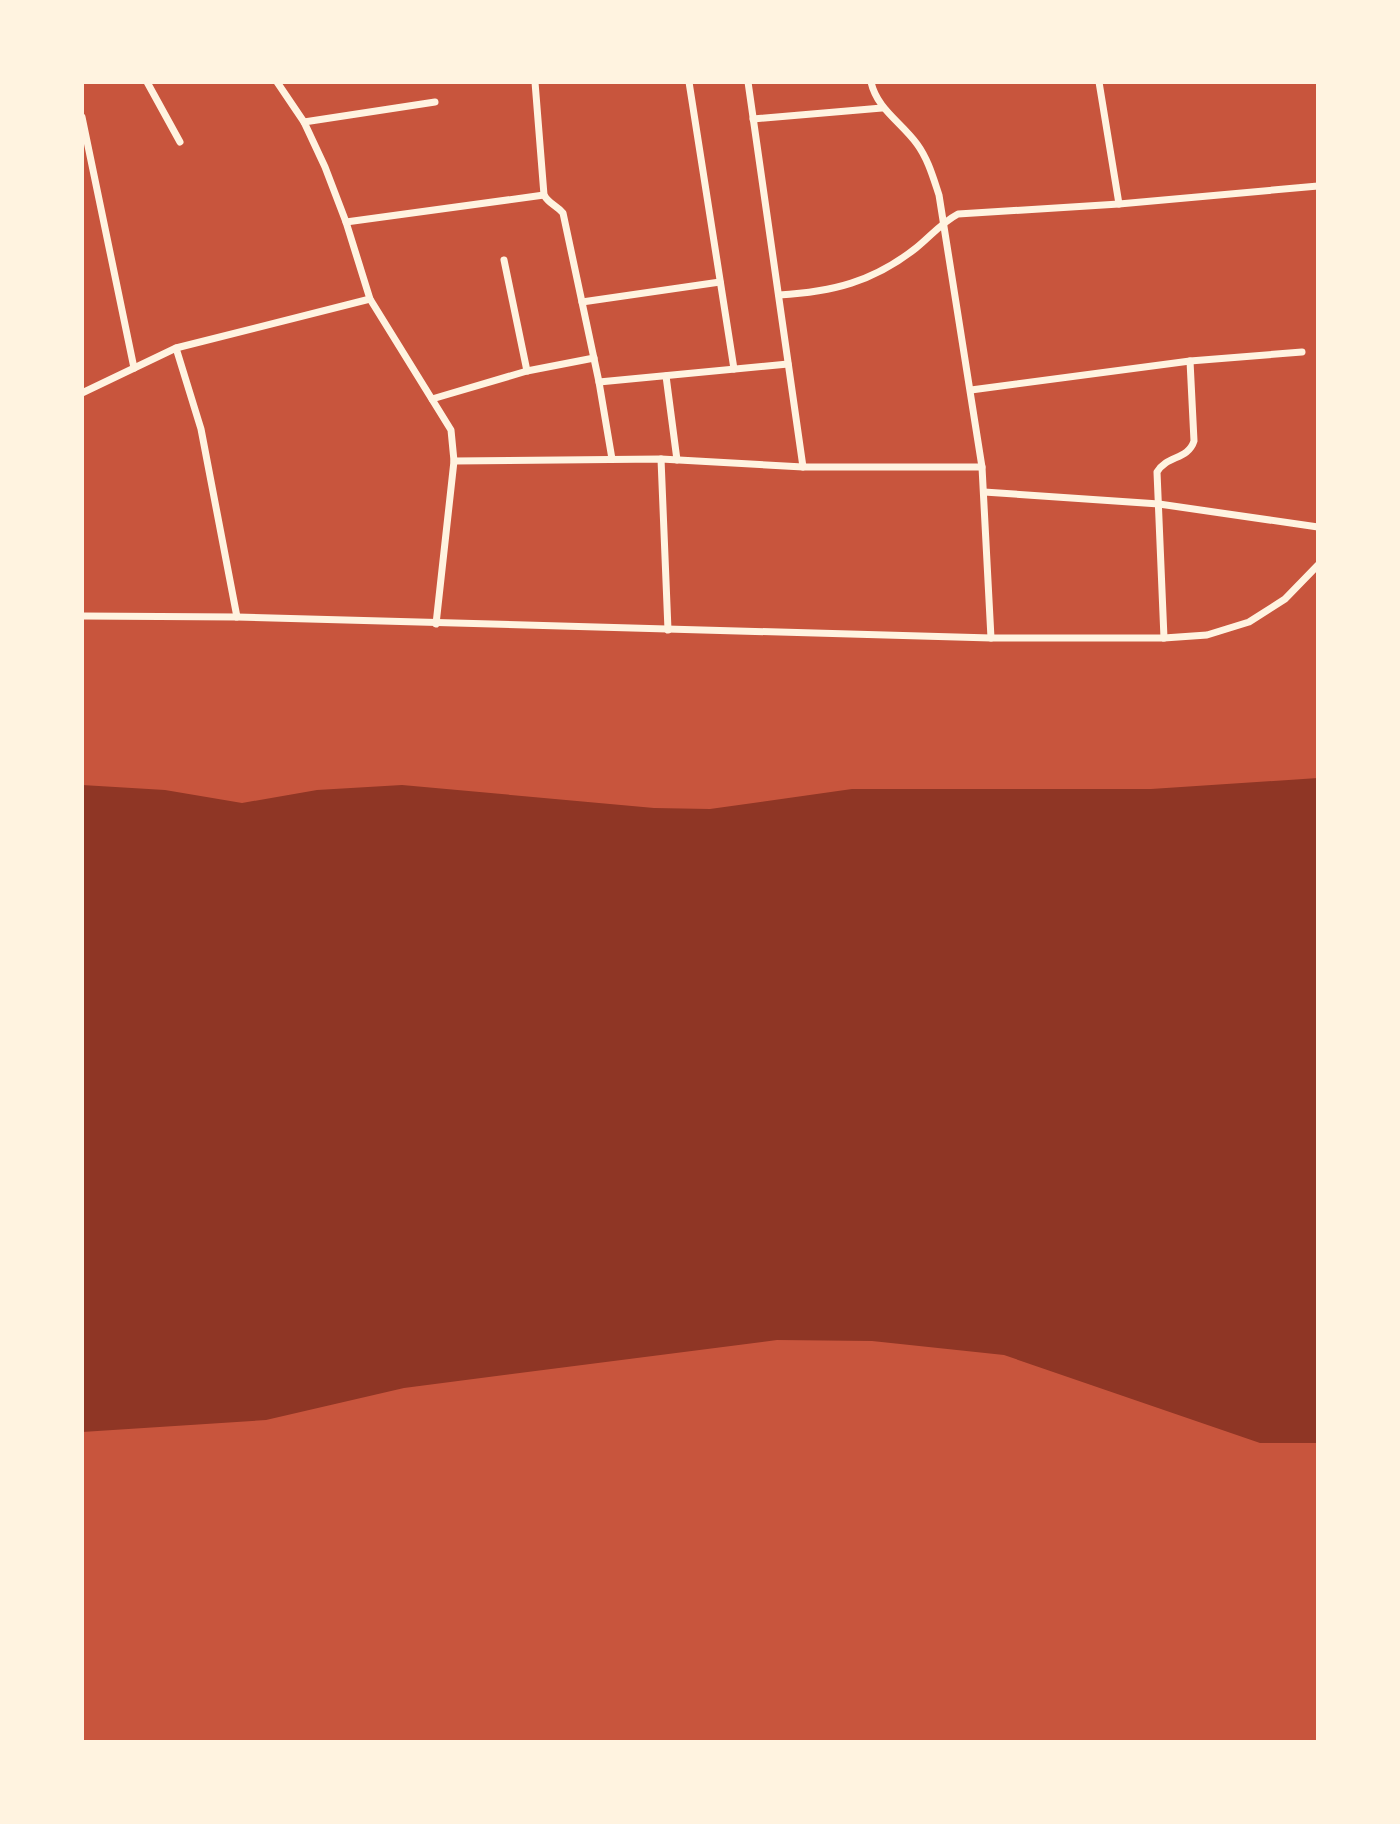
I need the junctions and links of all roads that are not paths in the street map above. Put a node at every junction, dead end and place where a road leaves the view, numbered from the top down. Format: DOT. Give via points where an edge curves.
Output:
graph roads {
  1 [pos="147,82"];
  2 [pos="277,82"];
  3 [pos="534,82"];
  4 [pos="690,82"];
  5 [pos="748,82"];
  6 [pos="871,82"];
  7 [pos="1099,82"];
  8 [pos="435,102"];
  9 [pos="882,108"];
  10 [pos="82,117"];
  11 [pos="753,119"];
  12 [pos="304,122"];
  13 [pos="180,142"];
  14 [pos="1318,186"];
  15 [pos="544,195"];
  16 [pos="1119,204"];
  17 [pos="346,222"];
  18 [pos="943,222"];
  19 [pos="504,260"];
  20 [pos="720,282"];
  21 [pos="779,295"];
  22 [pos="370,299"];
  23 [pos="582,302"];
  24 [pos="176,348"];
  25 [pos="1302,352"];
  26 [pos="594,358"];
  27 [pos="1190,361"];
  28 [pos="788,363"];
  29 [pos="134,368"];
  30 [pos="734,369"];
  31 [pos="527,371"];
  32 [pos="666,376"];
  33 [pos="599,382"];
  34 [pos="971,390"];
  35 [pos="82,393"];
  36 [pos="432,399"];
  37 [pos="612,459"];
  38 [pos="661,459"];
  39 [pos="677,460"];
  40 [pos="454,461"];
  41 [pos="803,467"];
  42 [pos="982,467"];
  43 [pos="984,492"];
  44 [pos="1159,504"];
  45 [pos="1318,527"];
  46 [pos="1318,565"];
  47 [pos="82,616"];
  48 [pos="237,617"];
  49 [pos="436,624"];
  50 [pos="668,630"];
  51 [pos="991,638"];
  52 [pos="1164,638"];
  1 -- 13 [label="street"];
  2 -- 12 [label="street"];
  3 -- 15 [label="street"];
  4 -- 20 [label="street"];
  5 -- 11 [label="street"];
  6 -- 9 [label="street"];
  7 -- 16 [label="street"];
  8 -- 12 [label="street"];
  9 -- 11 [label="street"];
  9 -- 18 [label="street" via="902,125 931,170"];
  10 -- 29 [label="street"];
  11 -- 21 [label="street"];
  12 -- 17 [label="street"];
  14 -- 16 [label="street"];
  15 -- 17 [label="street"];
  15 -- 23 [label="street" via="562,213"];
  16 -- 18 [label="street" via="958,214"];
  17 -- 22 [label="street"];
  18 -- 21 [label="street" via="896,262 852,285"];
  18 -- 34 [label="street"];
  19 -- 31 [label="street"];
  20 -- 23 [label="street"];
  20 -- 30 [label="street"];
  21 -- 28 [label="street"];
  22 -- 24 [label="street"];
  22 -- 36 [label="street"];
  23 -- 26 [label="street"];
  24 -- 29 [label="street"];
  24 -- 48 [label="street" via="201,429"];
  25 -- 27 [label="street"];
  26 -- 31 [label="street"];
  26 -- 33 [label="street"];
  27 -- 34 [label="street"];
  27 -- 44 [label="street" via="1194,440 1192,449 1162,463 1157,472"];
  28 -- 30 [label="street"];
  28 -- 41 [label="street"];
  29 -- 35 [label="street"];
  30 -- 32 [label="street"];
  31 -- 36 [label="street"];
  32 -- 33 [label="street"];
  32 -- 39 [label="street"];
  33 -- 37 [label="street"];
  34 -- 42 [label="street"];
  36 -- 40 [label="street" via="451,430"];
  37 -- 38 [label="street"];
  37 -- 40 [label="street"];
  38 -- 39 [label="street"];
  38 -- 50 [label="street"];
  39 -- 41 [label="street"];
  40 -- 49 [label="street"];
  41 -- 42 [label="street"];
  42 -- 43 [label="street"];
  43 -- 44 [label="street"];
  43 -- 51 [label="street"];
  44 -- 45 [label="street"];
  44 -- 52 [label="street"];
  46 -- 52 [label="street" via="1285,599 1249,622 1207,635"];
  47 -- 48 [label="street"];
  48 -- 49 [label="street"];
  49 -- 50 [label="street"];
  50 -- 51 [label="street"];
  51 -- 52 [label="street"];
}
